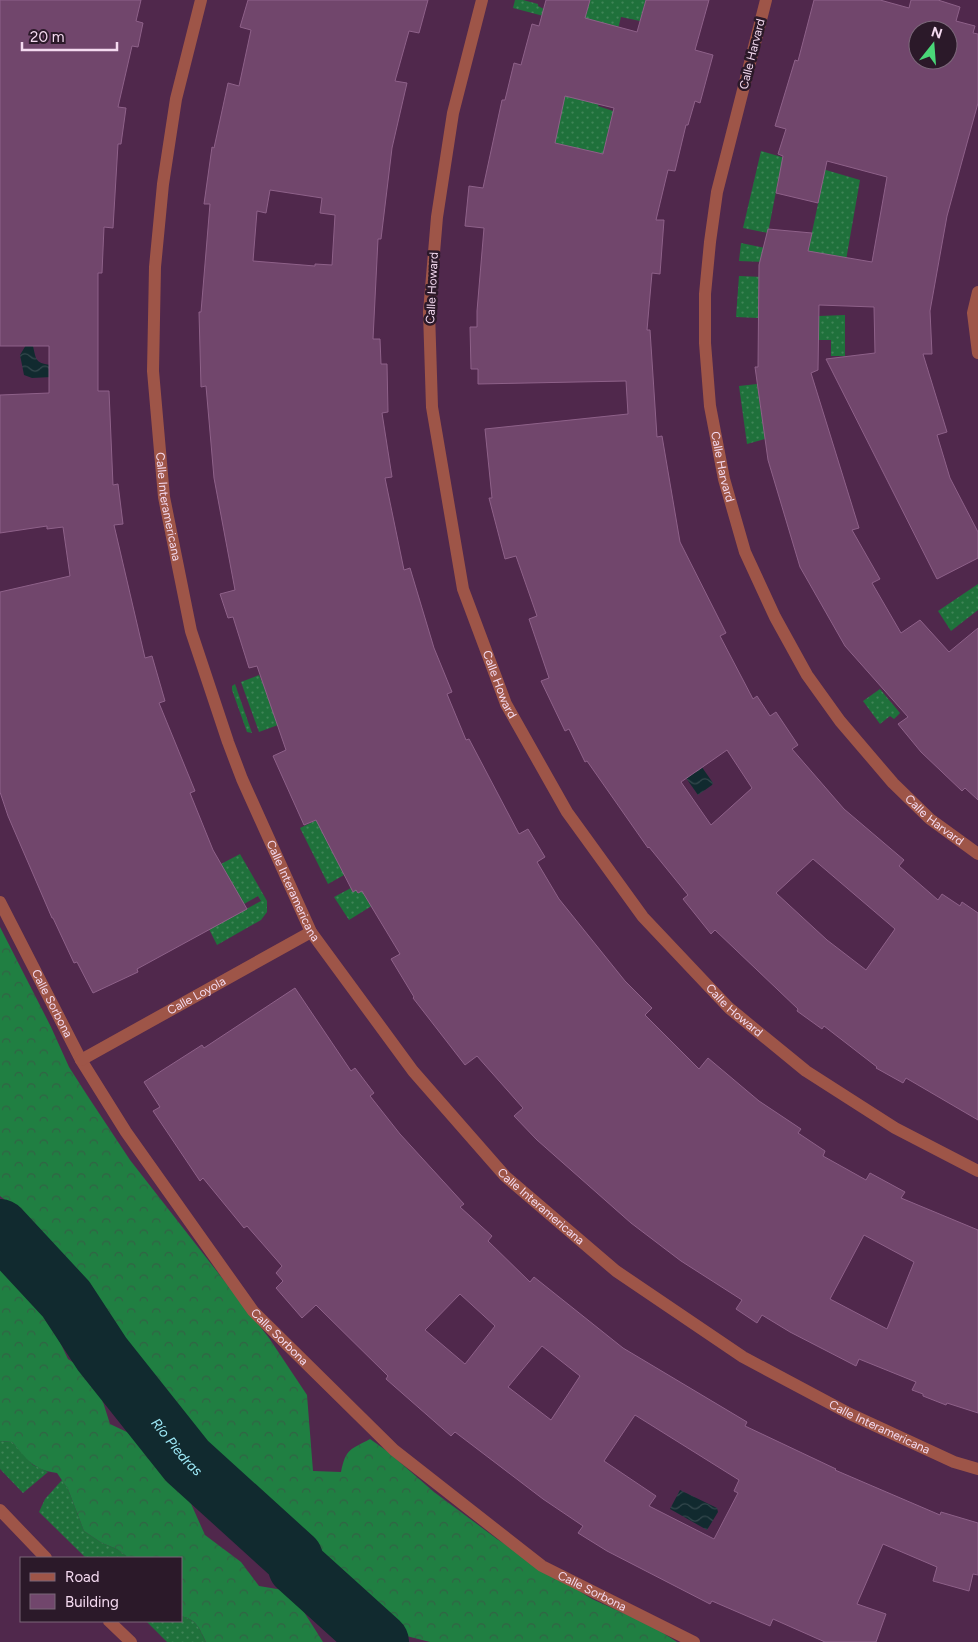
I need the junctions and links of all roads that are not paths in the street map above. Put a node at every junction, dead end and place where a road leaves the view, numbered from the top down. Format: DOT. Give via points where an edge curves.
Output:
graph roads {
  1 [pos="201,0"];
  2 [pos="482,0"];
  3 [pos="766,0"];
  4 [pos="978,292"];
  5 [pos="978,353"];
  6 [pos="978,854"];
  7 [pos="0,902"];
  8 [pos="311,932"];
  9 [pos="81,1060"];
  10 [pos="978,1171"];
  11 [pos="978,1469"];
  12 [pos="0,1510"];
  13 [pos="45,1557"];
  14 [pos="110,1622"];
  15 [pos="131,1642"];
  16 [pos="694,1642"];
  1 -- 8 [label="street, Calle Interamericana" via="176,99 155,267 153,371 164,497 191,631 228,742"];
  2 -- 10 [label="street, Calle Howard" via="453,113 437,217 429,312 432,407 463,589 506,704 567,812 643,917 729,1008 806,1071 895,1128"];
  3 -- 6 [label="street, Calle Harvard" via="717,192 705,294 704,343 710,406 724,478 745,552 807,675 840,721 892,782 930,819"];
  4 -- 5 [label="street" via="972,313"];
  7 -- 9 [label="street, Calle Sorbona"];
  8 -- 9 [label="street, Calle Loyola"];
  8 -- 11 [label="street, Calle Interamericana" via="413,1071 498,1168 616,1271 743,1357 859,1418 954,1462"];
  9 -- 16 [label="street, Calle Sorbona" via="126,1132 253,1311 394,1450 542,1566"];
  12 -- 13 [label="street"];
  14 -- 15 [label="street"];
}
